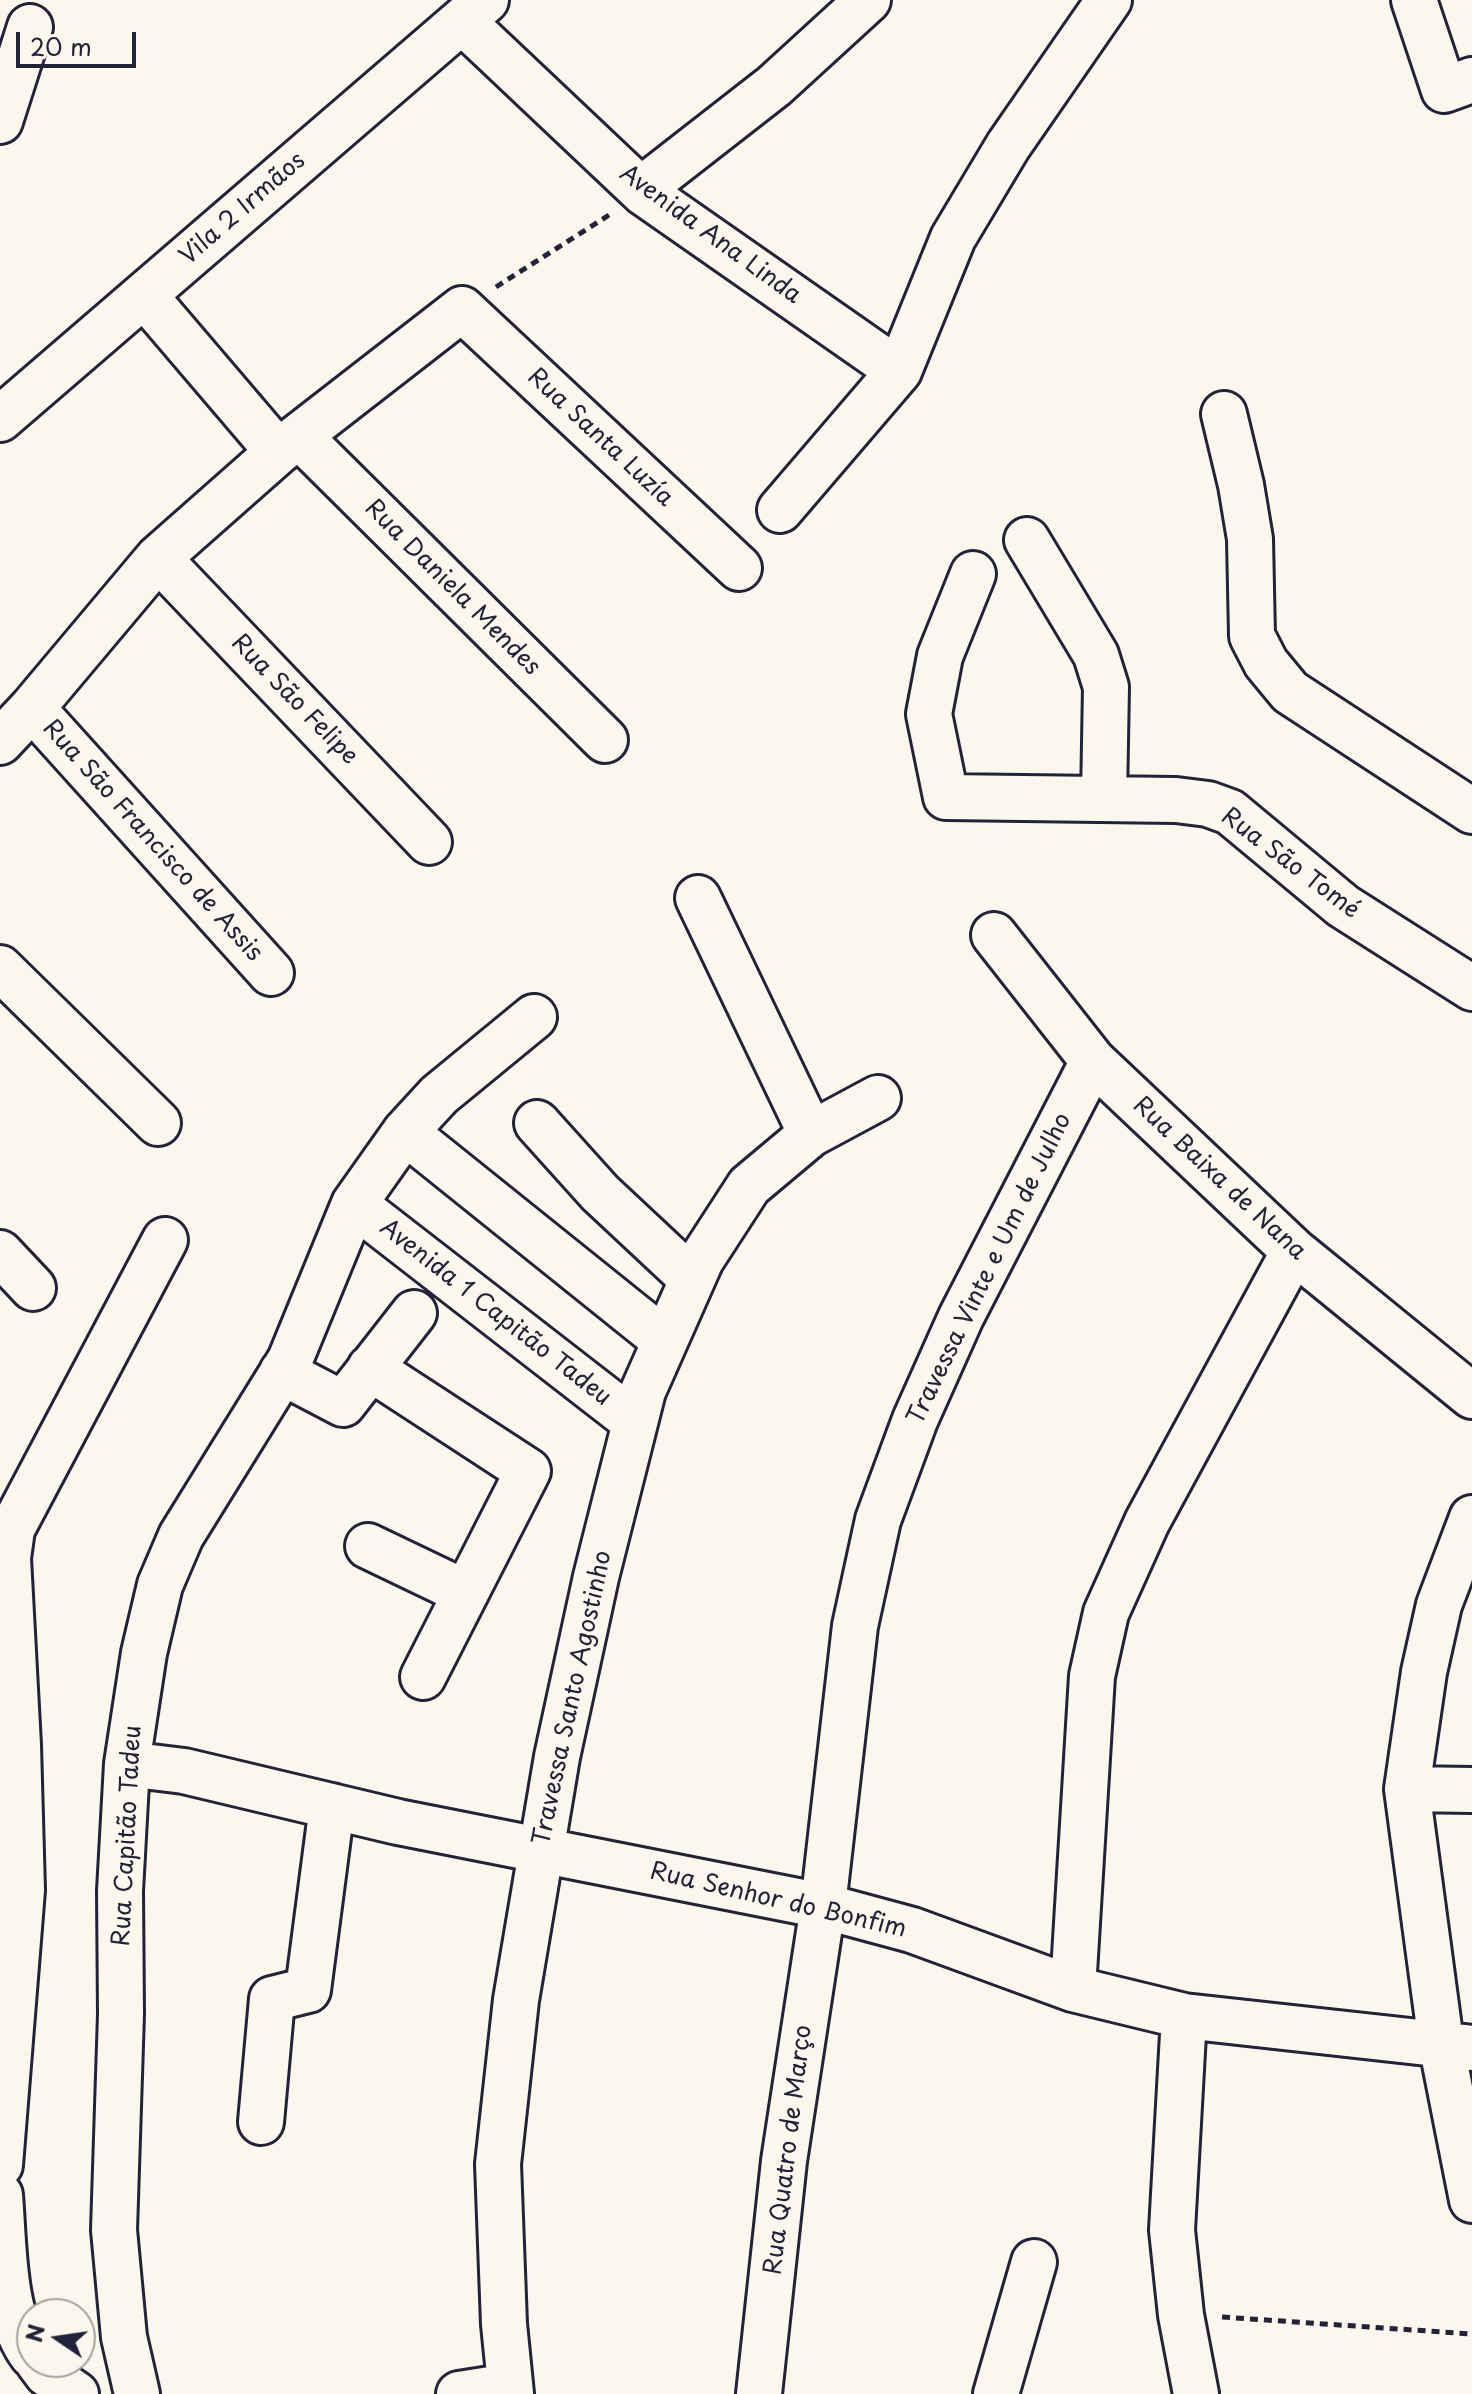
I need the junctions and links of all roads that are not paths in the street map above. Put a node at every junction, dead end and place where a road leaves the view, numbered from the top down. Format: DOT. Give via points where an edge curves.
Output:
graph roads {
  1 [pos="868,0"];
  2 [pos="1109,0"];
  3 [pos="1414,0"];
  4 [pos="474,10"];
  5 [pos="26,17"];
  6 [pos="1472,80"];
  7 [pos="0,121"];
  8 [pos="644,193"];
  9 [pos="144,295"];
  10 [pos="899,371"];
  11 [pos="1224,414"];
  12 [pos="0,419"];
  13 [pos="288,444"];
  14 [pos="780,510"];
  15 [pos="1027,540"];
  16 [pos="158,558"];
  17 [pos="739,568"];
  18 [pos="973,574"];
  19 [pos="32,708"];
  20 [pos="605,740"];
  21 [pos="0,742"];
  22 [pos="1104,799"];
  23 [pos="1472,811"];
  24 [pos="429,842"];
  25 [pos="698,898"];
  26 [pos="994,935"];
  27 [pos="0,968"];
  28 [pos="271,973"];
  29 [pos="1472,988"];
  30 [pos="534,1017"];
  31 [pos="1093,1061"];
  32 [pos="878,1098"];
  33 [pos="158,1123"];
  34 [pos="537,1123"];
  35 [pos="405,1132"];
  36 [pos="811,1134"];
  37 [pos="354,1204"];
  38 [pos="165,1240"];
  39 [pos="1294,1251"];
  40 [pos="0,1253"];
  41 [pos="692,1279"];
  42 [pos="33,1288"];
  43 [pos="414,1313"];
  44 [pos="664,1340"];
  45 [pos="370,1368"];
  46 [pos="282,1372"];
  47 [pos="1472,1396"];
  48 [pos="635,1422"];
  49 [pos="1472,1518"];
  50 [pos="368,1546"];
  51 [pos="466,1593"];
  52 [pos="423,1677"];
  53 [pos="127,1764"];
  54 [pos="1407,1789"];
  55 [pos="1472,1790"];
  56 [pos="332,1806"];
  57 [pos="540,1850"];
  58 [pos="823,1906"];
  59 [pos="1073,1989"];
  60 [pos="1184,2016"];
  61 [pos="1456,2045"];
  62 [pos="261,2122"];
  63 [pos="0,2165"];
  64 [pos="0,2195"];
  65 [pos="1472,2200"];
  66 [pos="1034,2262"];
  67 [pos="16,2322"];
  68 [pos="53,2378"];
  69 [pos="510,2390"];
  70 [pos="76,2394"];
  71 [pos="137,2394"];
  72 [pos="459,2394"];
  73 [pos="759,2394"];
  74 [pos="996,2394"];
  75 [pos="1196,2394"];
  1 -- 8 [label="street"];
  2 -- 10 [label="street" via="1008,146 953,238"];
  3 -- 6 [label="street" via="1444,90"];
  4 -- 8 [label="street, Avenida Ana Linda"];
  4 -- 9 [label="street, Vila 2 Irmãos"];
  5 -- 7 [label="street"];
  8 -- 10 [label="street, Avenida Ana Linda"];
  9 -- 12 [label="street, Vila 2 Irmãos"];
  9 -- 13 [label="street, Rua Daniela Mendes"];
  10 -- 14 [label="street"];
  11 -- 23 [label="street" via="1250,539 1252,636 1266,663 1290,692"];
  13 -- 16 [label="street"];
  13 -- 17 [label="street, Rua Santa Luzía" via="462,309"];
  13 -- 20 [label="street, Rua Daniela Mendes"];
  15 -- 22 [label="street" via="1096,655 1106,687"];
  16 -- 19 [label="street"];
  16 -- 24 [label="street, Rua São Felipe"];
  18 -- 22 [label="street, Rua São Tomé" via="940,656 929,714 946,797"];
  19 -- 21 [label="street"];
  19 -- 28 [label="street, Rua São Francisco de Assis"];
  22 -- 29 [label="street, Rua São Tomé" via="1176,800 1230,812 1343,906"];
  25 -- 36 [label="street"];
  26 -- 31 [label="street, Rua Baixa de Nana"];
  27 -- 33 [label="street"];
  30 -- 35 [label="street, Rua Capitão Tadeu" via="439,1095"];
  31 -- 39 [label="street, Rua Baixa de Nana"];
  31 -- 58 [label="street, Travessa Vinte e Um de Julho" via="961,1317 878,1520 855,1626"];
  32 -- 36 [label="street, Travessa Santo Agostinho"];
  34 -- 41 [label="street" via="600,1193"];
  35 -- 37 [label="street, Rua Capitão Tadeu"];
  35 -- 44 [label="street"];
  36 -- 41 [label="street, Travessa Santo Agostinho" via="749,1186"];
  37 -- 46 [label="street, Rua Capitão Tadeu"];
  37 -- 48 [label="street, Avenida 1 Capitão Tadeu"];
  38 -- 63 [label="street" via="12,1529 8,1558 22,1890"];
  39 -- 47 [label="street, Rua Baixa de Nana"];
  39 -- 59 [label="street" via="1147,1522 1106,1613 1092,1676"];
  40 -- 42 [label="street"];
  41 -- 44 [label="street, Travessa Santo Agostinho"];
  43 -- 45 [label="street"];
  44 -- 48 [label="street, Travessa Santo Agostinho"];
  45 -- 46 [label="street" via="343,1404"];
  45 -- 51 [label="street" via="528,1471"];
  46 -- 53 [label="street, Rua Capitão Tadeu" via="181,1536 160,1585"];
  48 -- 57 [label="street, Travessa Santo Agostinho" via="596,1577"];
  49 -- 54 [label="street" via="1439,1605"];
  50 -- 51 [label="street"];
  51 -- 52 [label="street"];
  53 -- 56 [label="street, Rua Senhor do Bonfim" via="184,1771"];
  53 -- 71 [label="street, Rua Capitão Tadeu" via="114,2230 124,2337"];
  54 -- 55 [label="street"];
  54 -- 61 [label="street"];
  56 -- 57 [label="street, Rua Senhor do Bonfim"];
  56 -- 62 [label="street" via="308,1990 272,1999"];
  57 -- 58 [label="street, Rua Senhor do Bonfim"];
  57 -- 69 [label="street, Travessa Santo Agostinho" via="498,2164"];
  58 -- 59 [label="street, Rua Senhor do Bonfim" via="912,1930"];
  58 -- 73 [label="street, Rua Quatro de Março" via="784,2161"];
  59 -- 60 [label="street, Rua Senhor do Bonfim"];
  60 -- 61 [label="street, Rua Senhor do Bonfim"];
  60 -- 75 [label="street" via="1172,2230"];
  61 -- 65 [label="street"];
  64 -- 67 [label="street"];
  66 -- 74 [label="street"];
  68 -- 70 [label="street"];
  69 -- 72 [label="street"];
}
